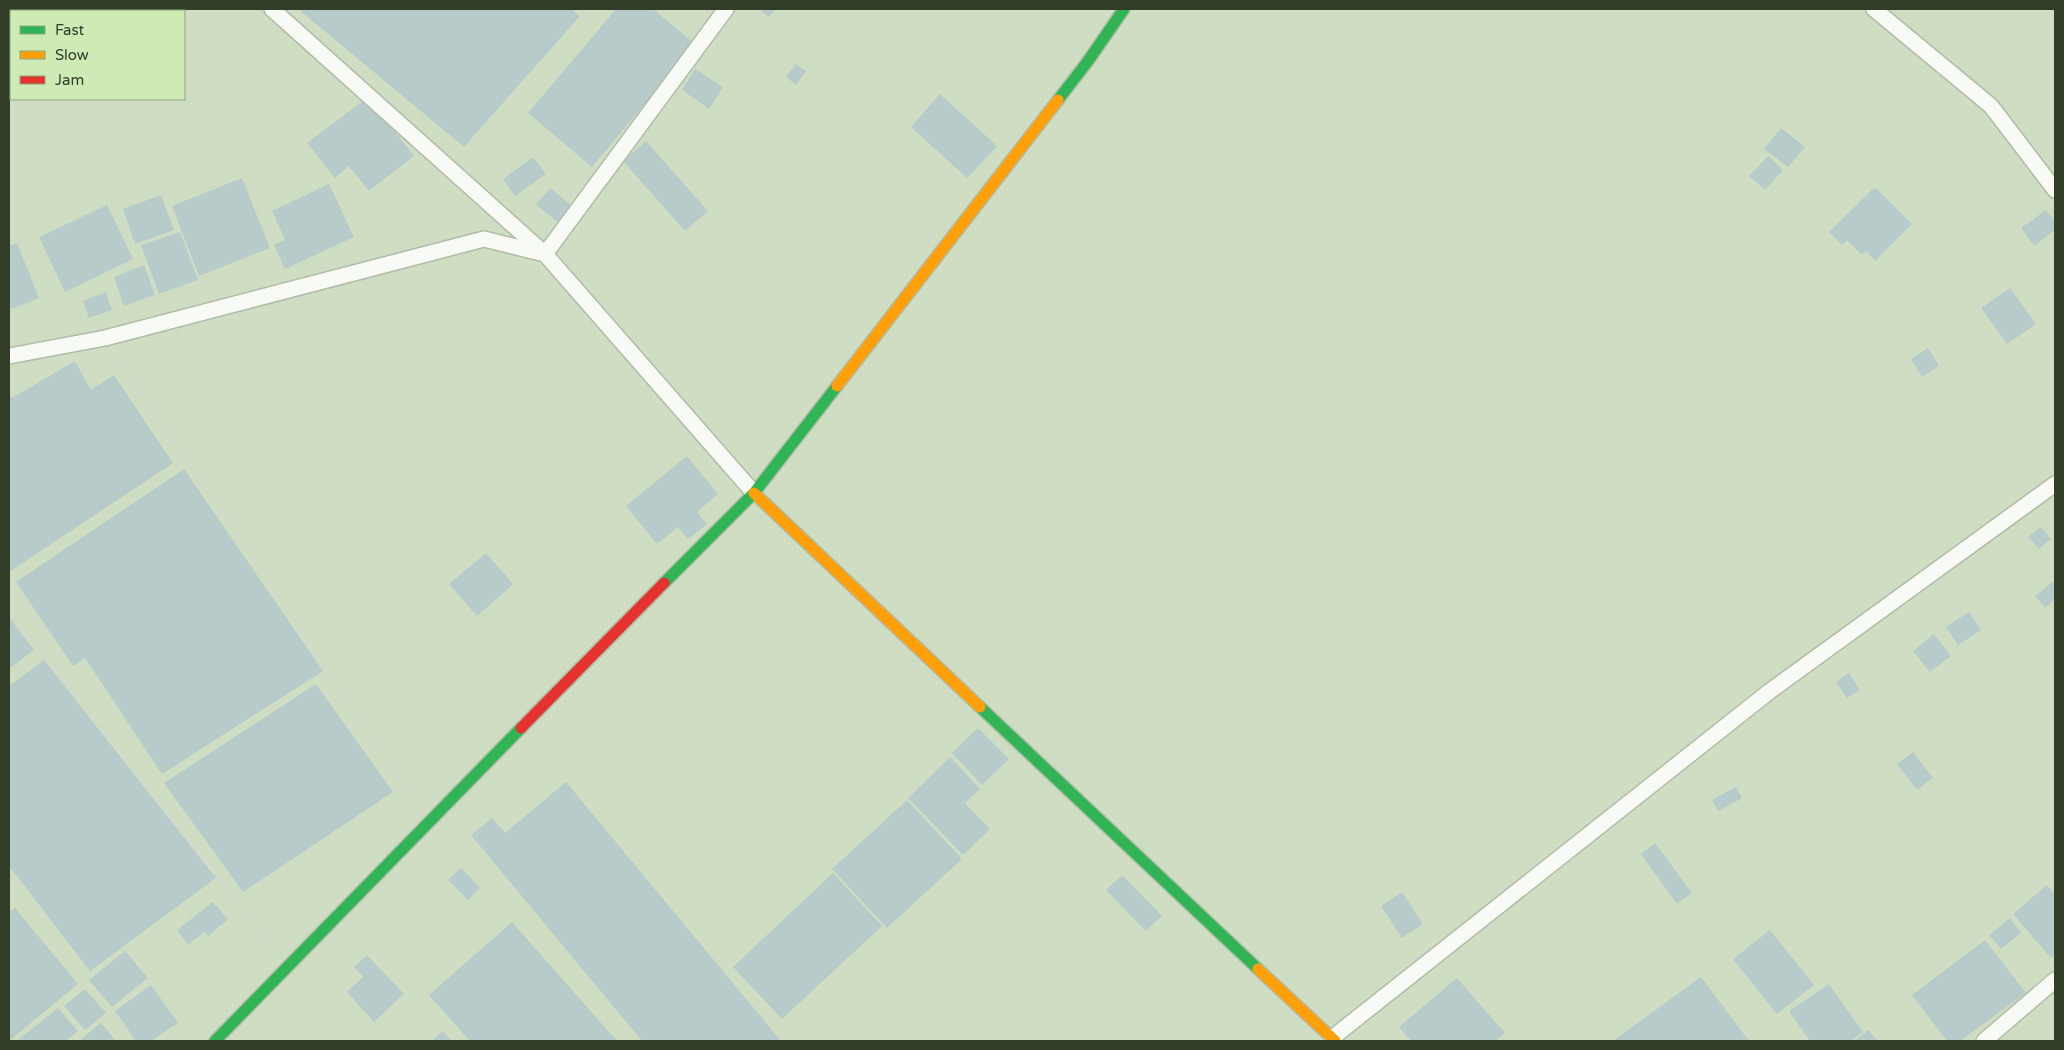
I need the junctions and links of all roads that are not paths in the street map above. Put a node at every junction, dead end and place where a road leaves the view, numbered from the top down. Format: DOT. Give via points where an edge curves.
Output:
graph roads {
  1 [pos="272,9"];
  2 [pos="726,9"];
  3 [pos="1124,9"];
  4 [pos="1874,9"];
  5 [pos="2055,190"];
  6 [pos="545,254"];
  7 [pos="9,356"];
  8 [pos="2055,484"];
  9 [pos="754,493"];
  10 [pos="2055,980"];
  11 [pos="1333,1040"];
  12 [pos="215,1041"];
  13 [pos="1984,1041"];
  1 -- 6 [label="lane"];
  2 -- 6 [label="lane"];
  3 -- 9 [label="street"];
  4 -- 5 [label="lane" via="1991,106"];
  6 -- 7 [label="lane" via="484,239 105,338"];
  6 -- 9 [label="lane"];
  8 -- 11 [label="lane" via="1770,691"];
  9 -- 11 [label="street"];
  9 -- 12 [label="street"];
  10 -- 13 [label="lane"];
}
